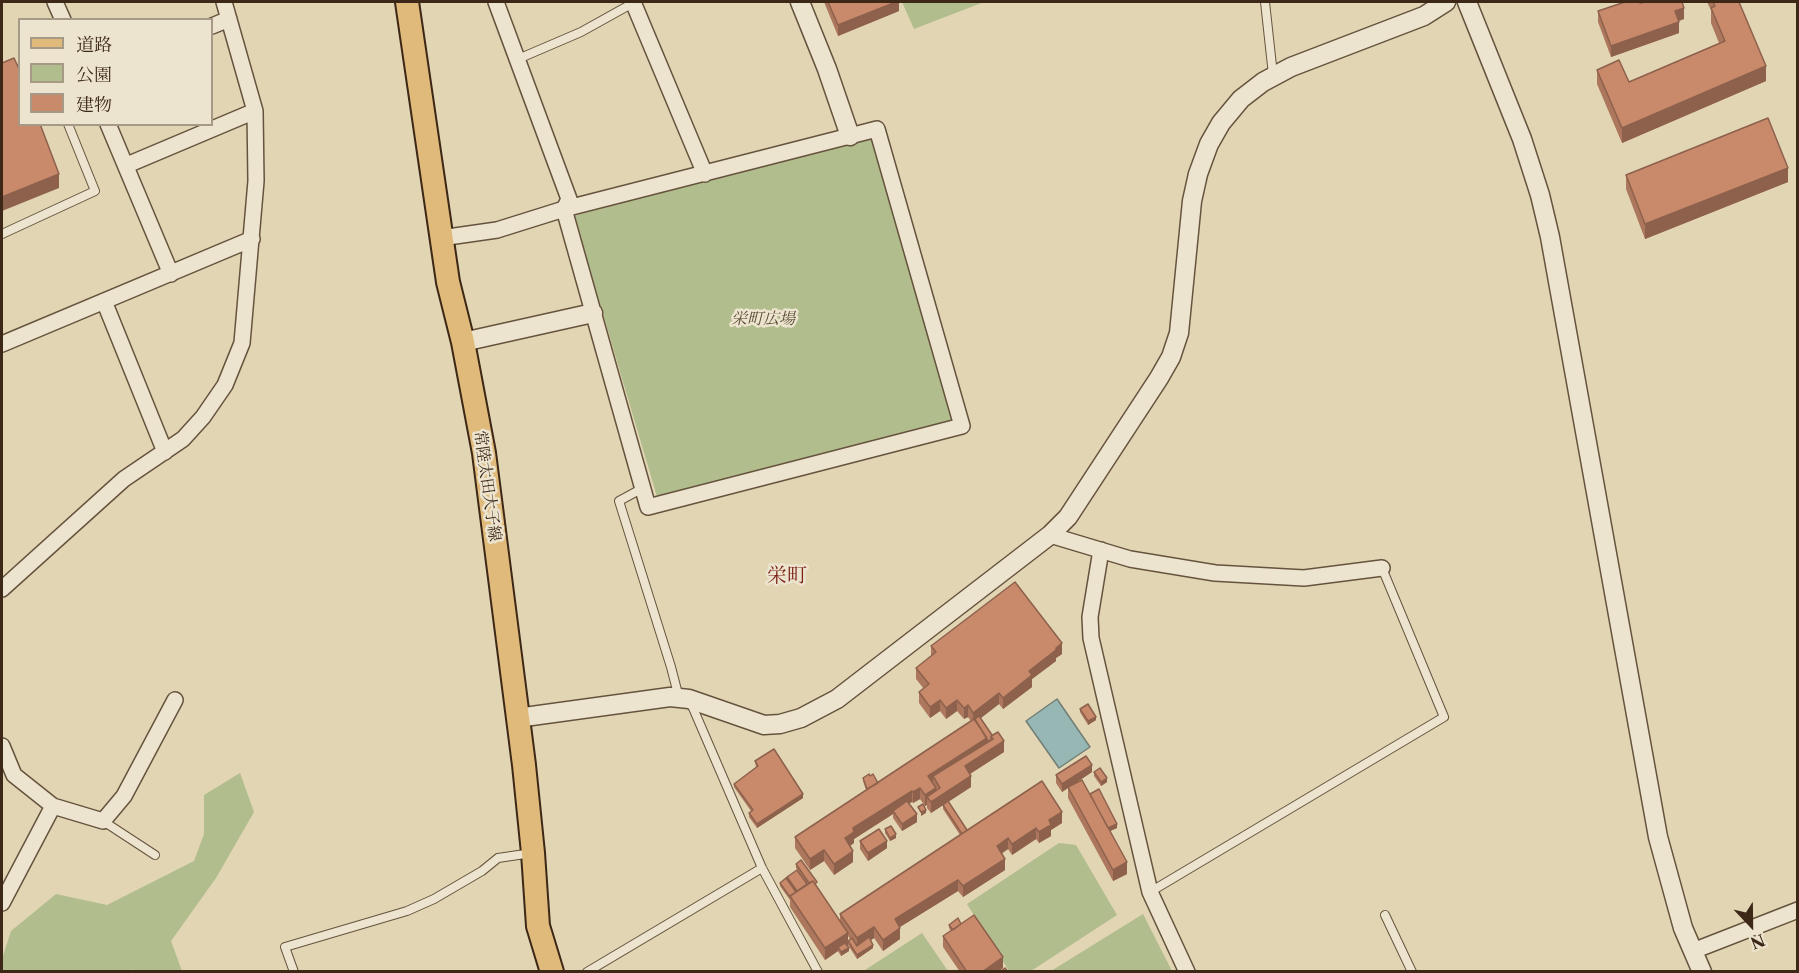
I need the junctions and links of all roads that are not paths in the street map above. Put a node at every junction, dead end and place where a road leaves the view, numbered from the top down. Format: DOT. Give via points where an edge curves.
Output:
graph roads {
  1 [pos="55,2"];
  2 [pos="224,2"];
  3 [pos="407,2"];
  4 [pos="496,2"];
  5 [pos="634,2"];
  6 [pos="800,2"];
  7 [pos="1265,2"];
  8 [pos="1446,2"];
  9 [pos="1467,2"];
  10 [pos="62,18"];
  11 [pos="229,19"];
  12 [pos="213,26"];
  13 [pos="518,59"];
  14 [pos="1274,77"];
  15 [pos="255,111"];
  16 [pos="69,126"];
  17 [pos="109,126"];
  18 [pos="850,136"];
  19 [pos="127,165"];
  20 [pos="705,174"];
  21 [pos="564,209"];
  22 [pos="2,234"];
  23 [pos="441,238"];
  24 [pos="252,239"];
  25 [pos="171,274"];
  26 [pos="104,301"];
  27 [pos="593,313"];
  28 [pos="463,342"];
  29 [pos="2,344"];
  30 [pos="165,452"];
  31 [pos="643,488"];
  32 [pos="1050,535"];
  33 [pos="1101,550"];
  34 [pos="1382,568"];
  35 [pos="2,589"];
  36 [pos="684,699"];
  37 [pos="175,700"];
  38 [pos="517,717"];
  39 [pos="2,746"];
  40 [pos="53,806"];
  41 [pos="103,821"];
  42 [pos="534,853"];
  43 [pos="155,855"];
  44 [pos="762,868"];
  45 [pos="6,889"];
  46 [pos="1150,892"];
  47 [pos="2,903"];
  48 [pos="1797,910"];
  49 [pos="1385,915"];
  50 [pos="1693,951"];
  51 [pos="294,972"];
  52 [pos="552,972"];
  53 [pos="587,972"];
  54 [pos="818,972"];
  55 [pos="1187,972"];
  56 [pos="1412,972"];
  57 [pos="1702,972"];
  1 -- 10 [label="street"];
  2 -- 11 [label="street"];
  3 -- 23 [label="main road, 常陸太田大子線"];
  4 -- 13 [label="street"];
  5 -- 13 [label="lane" via="581,32"];
  5 -- 20 [label="street"];
  6 -- 18 [label="street"];
  7 -- 14 [label="lane"];
  8 -- 14 [label="street" via="1424,16"];
  9 -- 50 [label="street" via="1540,195 1658,837"];
  11 -- 12 [label="street"];
  11 -- 15 [label="street"];
  13 -- 21 [label="street" via="569,199"];
  14 -- 32 [label="street" via="1241,99 1221,123 1201,164 1192,201 1179,333 1171,357 1068,517"];
  15 -- 19 [label="street"];
  15 -- 24 [label="street"];
  16 -- 22 [label="lane" via="95,191"];
  17 -- 19 [label="street"];
  18 -- 20 [label="street"];
  18 -- 31 [label="street" via="877,129 962,426 648,507"];
  19 -- 25 [label="street"];
  20 -- 21 [label="street"];
  21 -- 23 [label="street" via="497,230"];
  21 -- 27 [label="street"];
  23 -- 28 [label="main road, 常陸太田大子線"];
  24 -- 25 [label="street"];
  24 -- 30 [label="street" via="242,344 225,385 203,417"];
  25 -- 26 [label="street"];
  26 -- 29 [label="street"];
  26 -- 30 [label="street"];
  27 -- 28 [label="street"];
  27 -- 31 [label="street"];
  28 -- 38 [label="main road, 常陸太田大子線" via="484,453"];
  30 -- 35 [label="street" via="124,479"];
  31 -- 36 [label="lane" via="619,501"];
  32 -- 33 [label="street"];
  32 -- 36 [label="street" via="837,699 801,718 764,725"];
  33 -- 34 [label="street" via="1130,559 1215,573 1304,578"];
  33 -- 46 [label="street" via="1090,617 1091,638"];
  34 -- 46 [label="lane" via="1444,717"];
  36 -- 38 [label="street" via="670,697"];
  36 -- 44 [label="lane"];
  37 -- 41 [label="street" via="124,796"];
  38 -- 42 [label="main road, 常陸太田大子線"];
  39 -- 40 [label="street" via="14,775"];
  40 -- 41 [label="street"];
  40 -- 45 [label="street"];
  41 -- 43 [label="lane"];
  42 -- 51 [label="lane" via="498,858 434,899 407,911 285,947"];
  42 -- 52 [label="main road, 常陸太田大子線" via="538,926"];
  44 -- 53 [label="lane"];
  44 -- 54 [label="lane"];
  45 -- 47 [label="street"];
  46 -- 55 [label="street"];
  48 -- 50 [label="street"];
  49 -- 56 [label="lane"];
  50 -- 57 [label="street"];
}
